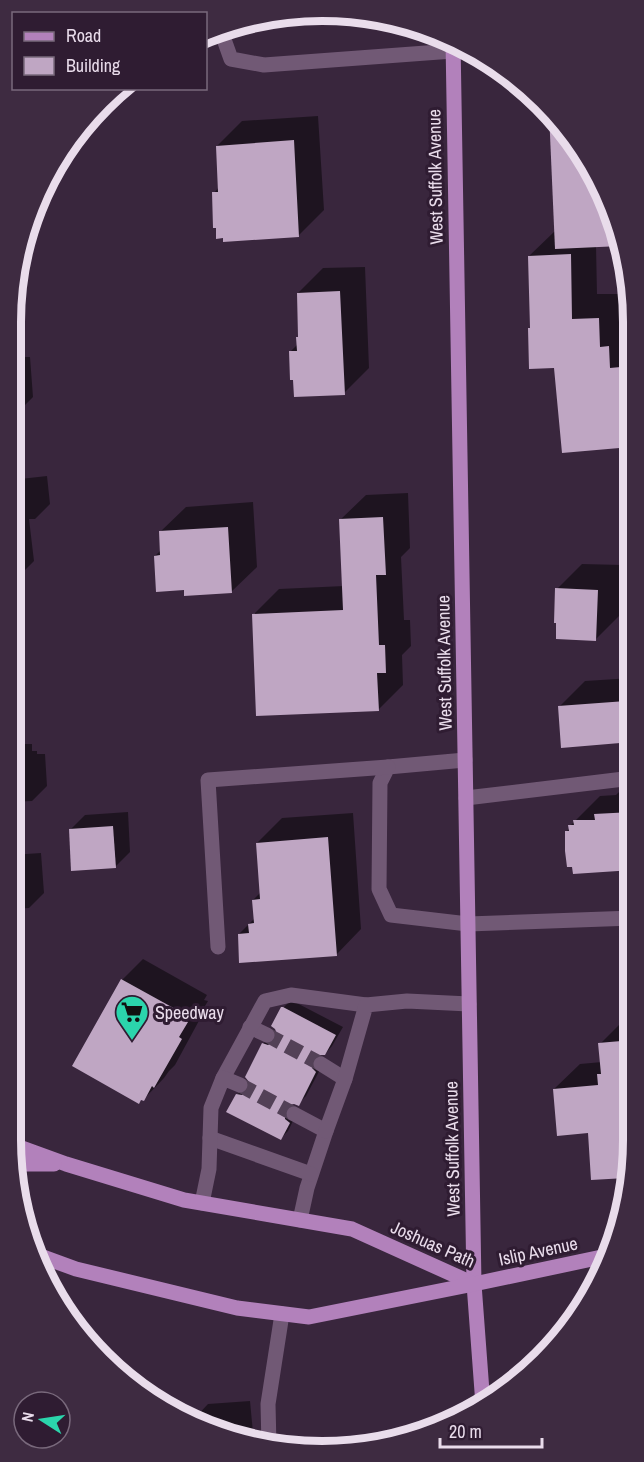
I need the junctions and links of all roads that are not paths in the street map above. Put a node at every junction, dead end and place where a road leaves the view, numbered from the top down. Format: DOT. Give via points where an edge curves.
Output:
graph roads {
  1 [pos="223,38"];
  2 [pos="444,47"];
  3 [pos="453,51"];
  4 [pos="465,760"];
  5 [pos="388,766"];
  6 [pos="623,779"];
  7 [pos="466,798"];
  8 [pos="623,918"];
  9 [pos="468,924"];
  10 [pos="218,947"];
  11 [pos="469,1004"];
  12 [pos="366,1005"];
  13 [pos="250,1027"];
  14 [pos="267,1035"];
  15 [pos="321,1064"];
  16 [pos="223,1078"];
  17 [pos="345,1079"];
  18 [pos="240,1086"];
  19 [pos="294,1114"];
  20 [pos="326,1131"];
  21 [pos="210,1138"];
  22 [pos="21,1148"];
  23 [pos="22,1164"];
  24 [pos="66,1164"];
  25 [pos="311,1174"];
  26 [pos="202,1203"];
  27 [pos="300,1220"];
  28 [pos="45,1258"];
  29 [pos="599,1258"];
  30 [pos="474,1284"];
  31 [pos="282,1314"];
  32 [pos="486,1392"];
  33 [pos="269,1436"];
  1 -- 2 [label="lane" via="231,59 264,65"];
  3 -- 4 [label="main road, West Suffolk Avenue"];
  4 -- 5 [label="lane"];
  4 -- 7 [label="main road, West Suffolk Avenue"];
  5 -- 9 [label="lane" via="380,783 379,889 391,915"];
  5 -- 10 [label="lane" via="208,780"];
  6 -- 7 [label="lane"];
  7 -- 9 [label="main road, West Suffolk Avenue"];
  8 -- 9 [label="lane"];
  9 -- 11 [label="main road, West Suffolk Avenue"];
  11 -- 12 [label="lane" via="407,1001"];
  11 -- 30 [label="main road, West Suffolk Avenue"];
  12 -- 13 [label="lane" via="291,995 265,1001"];
  12 -- 17 [label="lane"];
  13 -- 14 [label="lane"];
  13 -- 16 [label="lane"];
  15 -- 17 [label="lane"];
  16 -- 18 [label="lane"];
  16 -- 21 [label="lane" via="211,1108"];
  17 -- 20 [label="lane"];
  19 -- 20 [label="lane"];
  20 -- 25 [label="lane"];
  21 -- 25 [label="lane"];
  21 -- 26 [label="lane"];
  22 -- 24 [label="main road, Joshuas Path"];
  23 -- 24 [label="main road"];
  24 -- 26 [label="main road, Joshuas Path"];
  25 -- 27 [label="lane"];
  26 -- 27 [label="main road, Joshuas Path"];
  27 -- 30 [label="main road, Joshuas Path" via="352,1229"];
  28 -- 31 [label="main road, Joshuas Path" via="76,1269 237,1308"];
  29 -- 30 [label="main road, Islip Avenue"];
  30 -- 31 [label="main road, Joshuas Path" via="309,1317"];
  30 -- 32 [label="main road, West Suffolk Avenue"];
  31 -- 33 [label="lane" via="268,1404"];
}
